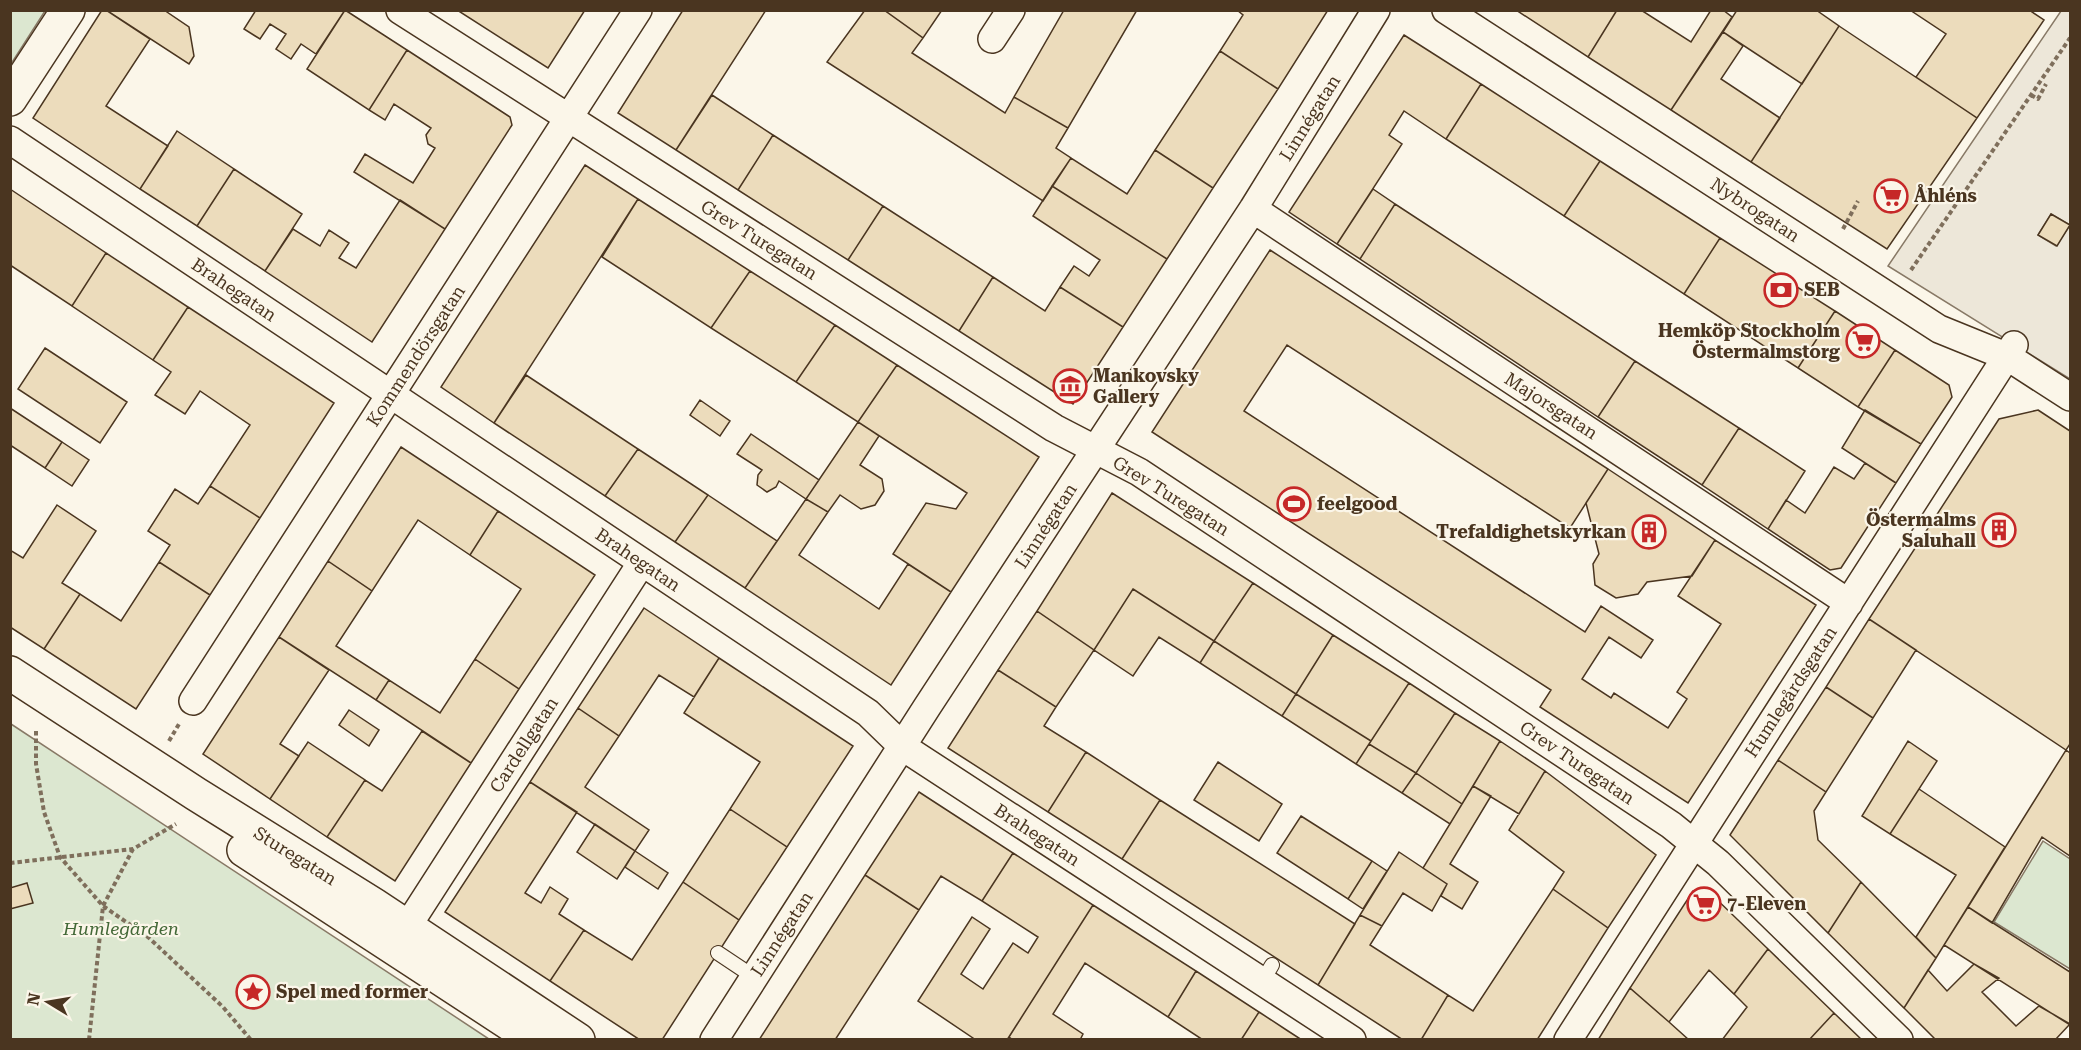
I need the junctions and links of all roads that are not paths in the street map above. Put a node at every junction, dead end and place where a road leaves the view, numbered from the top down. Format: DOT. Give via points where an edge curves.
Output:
graph roads {
  1 [pos="68,10"];
  2 [pos="400,10"];
  3 [pos="638,10"];
  4 [pos="1011,10"];
  5 [pos="1376,10"];
  6 [pos="1446,10"];
  7 [pos="992,39"];
  8 [pos="10,99"];
  9 [pos="568,118"];
  10 [pos="10,140"];
  11 [pos="1253,209"];
  12 [pos="2011,351"];
  13 [pos="391,395"];
  14 [pos="2070,397"];
  15 [pos="1095,449"];
  16 [pos="642,562"];
  17 [pos="1849,603"];
  18 [pos="10,673"];
  19 [pos="10,699"];
  20 [pos="193,701"];
  21 [pos="903,747"];
  22 [pos="1693,844"];
  23 [pos="407,927"];
  24 [pos="718,953"];
  25 [pos="754,977"];
  26 [pos="535,1040"];
  27 [pos="578,1040"];
  28 [pos="714,1040"];
  29 [pos="1352,1040"];
  30 [pos="1568,1040"];
  31 [pos="1899,1040"];
  1 -- 8 [label="street"];
  2 -- 9 [label="street, Grev Turegatan"];
  3 -- 9 [label="street, Kommendörsgatan"];
  4 -- 7 [label="street"];
  5 -- 11 [label="street, Linnégatan"];
  6 -- 12 [label="street, Nybrogatan" via="1939,330"];
  9 -- 13 [label="street, Kommendörsgatan"];
  9 -- 15 [label="street, Grev Turegatan" via="1054,428"];
  10 -- 13 [label="street, Brahegatan"];
  11 -- 15 [label="street, Linnégatan"];
  11 -- 17 [label="street, Majorsgatan"];
  12 -- 14 [label="street, Nybrogatan"];
  12 -- 17 [label="street, Humlegårdsgatan"];
  13 -- 16 [label="street, Brahegatan"];
  13 -- 20 [label="street, Kommendörsgatan"];
  15 -- 21 [label="street, Linnégatan"];
  15 -- 22 [label="street, Grev Turegatan" via="1159,486 1671,825"];
  16 -- 21 [label="street, Brahegatan" via="868,713"];
  16 -- 23 [label="street, Cardellgatan"];
  17 -- 22 [label="street, Humlegårdsgatan"];
  18 -- 23 [label="street, Sturegatan"];
  19 -- 26 [label="street, Sturegatan"];
  21 -- 25 [label="street, Linnégatan"];
  21 -- 29 [label="street, Brahegatan" via="1267,974"];
  22 -- 30 [label="street, Humlegårdsgatan"];
  22 -- 31 [label="street, Grev Turegatan" via="1718,863"];
  23 -- 27 [label="street, Sturegatan"];
  24 -- 25 [label="lane"];
  25 -- 28 [label="street, Linnégatan"];
}
